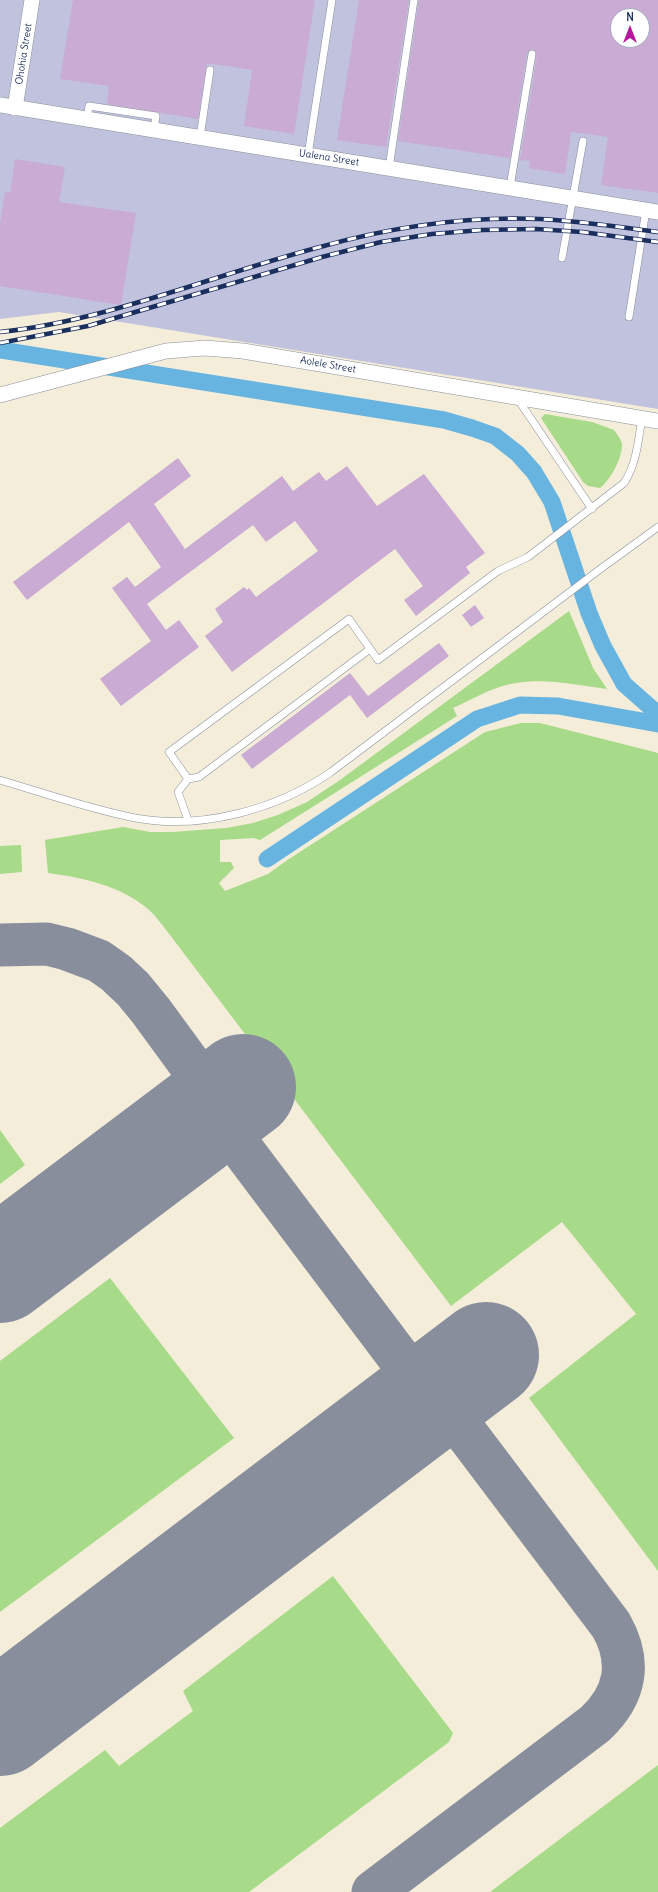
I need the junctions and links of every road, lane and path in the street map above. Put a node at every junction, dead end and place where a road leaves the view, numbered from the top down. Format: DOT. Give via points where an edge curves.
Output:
graph roads {
  1 [pos="32,0"];
  2 [pos="332,0"];
  3 [pos="414,0"];
  4 [pos="532,54"];
  5 [pos="210,70"];
  6 [pos="0,105"];
  7 [pos="16,108"];
  8 [pos="200,137"];
  9 [pos="583,141"];
  10 [pos="308,155"];
  11 [pos="389,168"];
  12 [pos="510,187"];
  13 [pos="573,198"];
  14 [pos="652,211"];
  15 [pos="562,258"];
  16 [pos="629,317"];
  17 [pos="0,395"];
  18 [pos="516,397"];
  19 [pos="642,418"];
  20 [pos="658,421"];
  21 [pos="592,509"];
  22 [pos="658,527"];
  23 [pos="370,649"];
  24 [pos="188,779"];
  25 [pos="0,780"];
  26 [pos="188,820"];
  1 -- 7 [label="street, Ohohia Street"];
  2 -- 10 [label="lane"];
  3 -- 11 [label="lane"];
  4 -- 12 [label="lane"];
  5 -- 8 [label="lane"];
  6 -- 7 [label="street, Ualena Street"];
  7 -- 8 [label="street, Ualena Street"];
  8 -- 10 [label="street, Ualena Street"];
  9 -- 13 [label="lane"];
  10 -- 11 [label="street, Ualena Street"];
  11 -- 12 [label="street, Ualena Street"];
  12 -- 13 [label="street, Ualena Street"];
  13 -- 14 [label="street, Ualena Street"];
  13 -- 15 [label="lane"];
  14 -- 16 [label="lane"];
  17 -- 18 [label="street, Aolele Street" via="144,356 205,348 243,351"];
  18 -- 19 [label="street, Aolele Street"];
  18 -- 21 [label="lane"];
  19 -- 20 [label="street, Aolele Street"];
  19 -- 21 [label="lane" via="635,460 630,473 624,483"];
  21 -- 23 [label="lane" via="528,557 498,571 378,660"];
  22 -- 26 [label="lane" via="331,772 304,789 282,800 245,812"];
  23 -- 24 [label="lane" via="199,778"];
  23 -- 24 [label="lane" via="349,619 169,752"];
  24 -- 26 [label="lane" via="178,792"];
  25 -- 26 [label="lane" via="136,818"];
}
